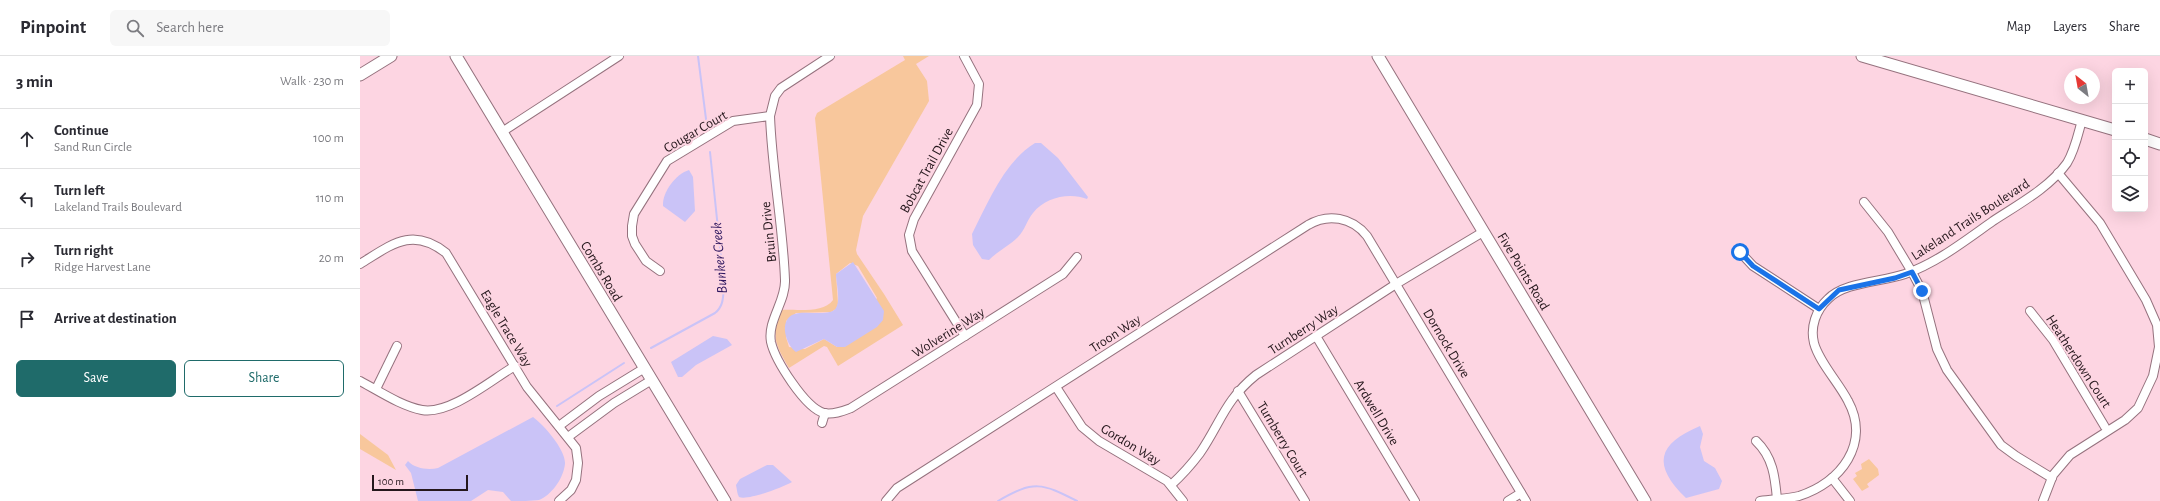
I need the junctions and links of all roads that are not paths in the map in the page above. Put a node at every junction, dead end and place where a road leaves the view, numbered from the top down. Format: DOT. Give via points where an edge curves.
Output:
graph roads {
  1 [pos="391,56"];
  2 [pos="456,56"];
  3 [pos="620,56"];
  4 [pos="830,56"];
  5 [pos="964,56"];
  6 [pos="1378,56"];
  7 [pos="1862,56"];
  8 [pos="360,75"];
  9 [pos="770,116"];
  10 [pos="2082,120"];
  11 [pos="2112,129"];
  12 [pos="502,132"];
  13 [pos="2148,141"];
  14 [pos="2160,144"];
  15 [pos="2058,173"];
  16 [pos="1864,202"];
  17 [pos="1330,218"];
  18 [pos="1483,232"];
  19 [pos="1740,252"];
  20 [pos="1077,257"];
  21 [pos="360,264"];
  22 [pos="660,271"];
  23 [pos="1912,272"];
  24 [pos="1396,284"];
  25 [pos="1819,309"];
  26 [pos="2030,311"];
  27 [pos="965,336"];
  28 [pos="1316,336"];
  29 [pos="397,346"];
  30 [pos="2158,362"];
  31 [pos="515,366"];
  32 [pos="643,368"];
  33 [pos="360,381"];
  34 [pos="650,381"];
  35 [pos="1056,387"];
  36 [pos="376,389"];
  37 [pos="1238,391"];
  38 [pos="825,413"];
  39 [pos="822,423"];
  40 [pos="560,426"];
  41 [pos="2105,427"];
  42 [pos="568,437"];
  43 [pos="1756,441"];
  44 [pos="1832,478"];
  45 [pos="2052,478"];
  46 [pos="1171,485"];
  47 [pos="1521,493"];
  48 [pos="1777,499"];
  49 [pos="561,500"];
  50 [pos="725,501"];
  51 [pos="886,501"];
  52 [pos="1183,501"];
  53 [pos="1305,501"];
  54 [pos="1415,501"];
  55 [pos="1508,501"];
  56 [pos="1526,501"];
  57 [pos="1645,501"];
  58 [pos="1760,501"];
  59 [pos="1850,501"];
  60 [pos="2043,501"];
  1 -- 8 [label="street"];
  2 -- 12 [label="street, Combs Road"];
  3 -- 12 [label="street"];
  4 -- 9 [label="street, Bruin Drive" via="781,88 775,96"];
  5 -- 27 [label="street, Bobcat Trail Drive" via="979,84 977,105 914,219 909,235 914,255"];
  6 -- 18 [label="street, Five Points Road"];
  7 -- 10 [label="street"];
  9 -- 22 [label="street, Cougar Court" via="733,121 667,161 634,214 632,226 635,244 646,261"];
  9 -- 38 [label="street, Bruin Drive" via="786,282 771,329 771,340 774,350 803,398 812,407"];
  10 -- 11 [label="street"];
  10 -- 15 [label="street, Lakeland Trails Boulevard" via="2069,158"];
  12 -- 32 [label="street, Combs Road"];
  13 -- 14 [label="street"];
  15 -- 23 [label="street, Lakeland Trails Boulevard" via="2037,191 1965,240"];
  15 -- 30 [label="street" via="2100,223 2149,304 2158,332"];
  16 -- 23 [label="street" via="1888,232"];
  17 -- 24 [label="street, Dornock Drive" via="1350,222 1362,230"];
  17 -- 35 [label="street, Troon Way" via="1308,224"];
  18 -- 24 [label="street, Turnberry Way"];
  18 -- 57 [label="street, Five Points Road"];
  19 -- 25 [label="street" via="1753,266"];
  20 -- 27 [label="street, Wolverine Way" via="1063,274"];
  21 -- 31 [label="street, Eagle Trace Way" via="398,241 420,239 430,242 446,253"];
  23 -- 25 [label="street, Lakeland Trails Boulevard" via="1839,290"];
  23 -- 45 [label="street" via="1922,291 1937,349 1947,370 2001,445"];
  24 -- 28 [label="street, Turnberry Way"];
  24 -- 47 [label="street, Dornock Drive"];
  25 -- 44 [label="street" via="1814,320 1814,343 1848,401 1856,426 1856,439 1851,456 1841,471"];
  26 -- 41 [label="street, Heatherdown Court" via="2053,340"];
  27 -- 38 [label="street, Wolverine Way" via="851,408 838,413"];
  28 -- 37 [label="street, Turnberry Way" via="1256,375"];
  28 -- 54 [label="street, Ardwell Drive"];
  29 -- 36 [label="street"];
  30 -- 45 [label="street" via="2146,394 2136,411 2072,453"];
  31 -- 36 [label="street" via="452,404 437,410 415,408"];
  31 -- 40 [label="street, Eagle Trace Way" via="530,390"];
  32 -- 34 [label="street, Combs Road"];
  32 -- 40 [label="street" via="599,396"];
  33 -- 36 [label="street"];
  34 -- 42 [label="street" via="614,402"];
  34 -- 50 [label="street, Combs Road"];
  35 -- 46 [label="street, Gordon Way" via="1080,424 1094,438"];
  35 -- 51 [label="street, Troon Way" via="894,490"];
  37 -- 46 [label="street, Turnberry Way" via="1195,459"];
  37 -- 53 [label="street, Turnberry Court"];
  38 -- 39 [label="street"];
  40 -- 42 [label="street, Eagle Trace Way"];
  42 -- 49 [label="street, Eagle Trace Way" via="576,448 578,469 574,484"];
  43 -- 48 [label="street" via="1771,463"];
  44 -- 48 [label="street" via="1808,493"];
  44 -- 59 [label="street"];
  45 -- 60 [label="street"];
  46 -- 52 [label="street, Gordon Way"];
  47 -- 55 [label="street"];
  47 -- 56 [label="street, Dornock Drive"];
  48 -- 58 [label="street"];
}
